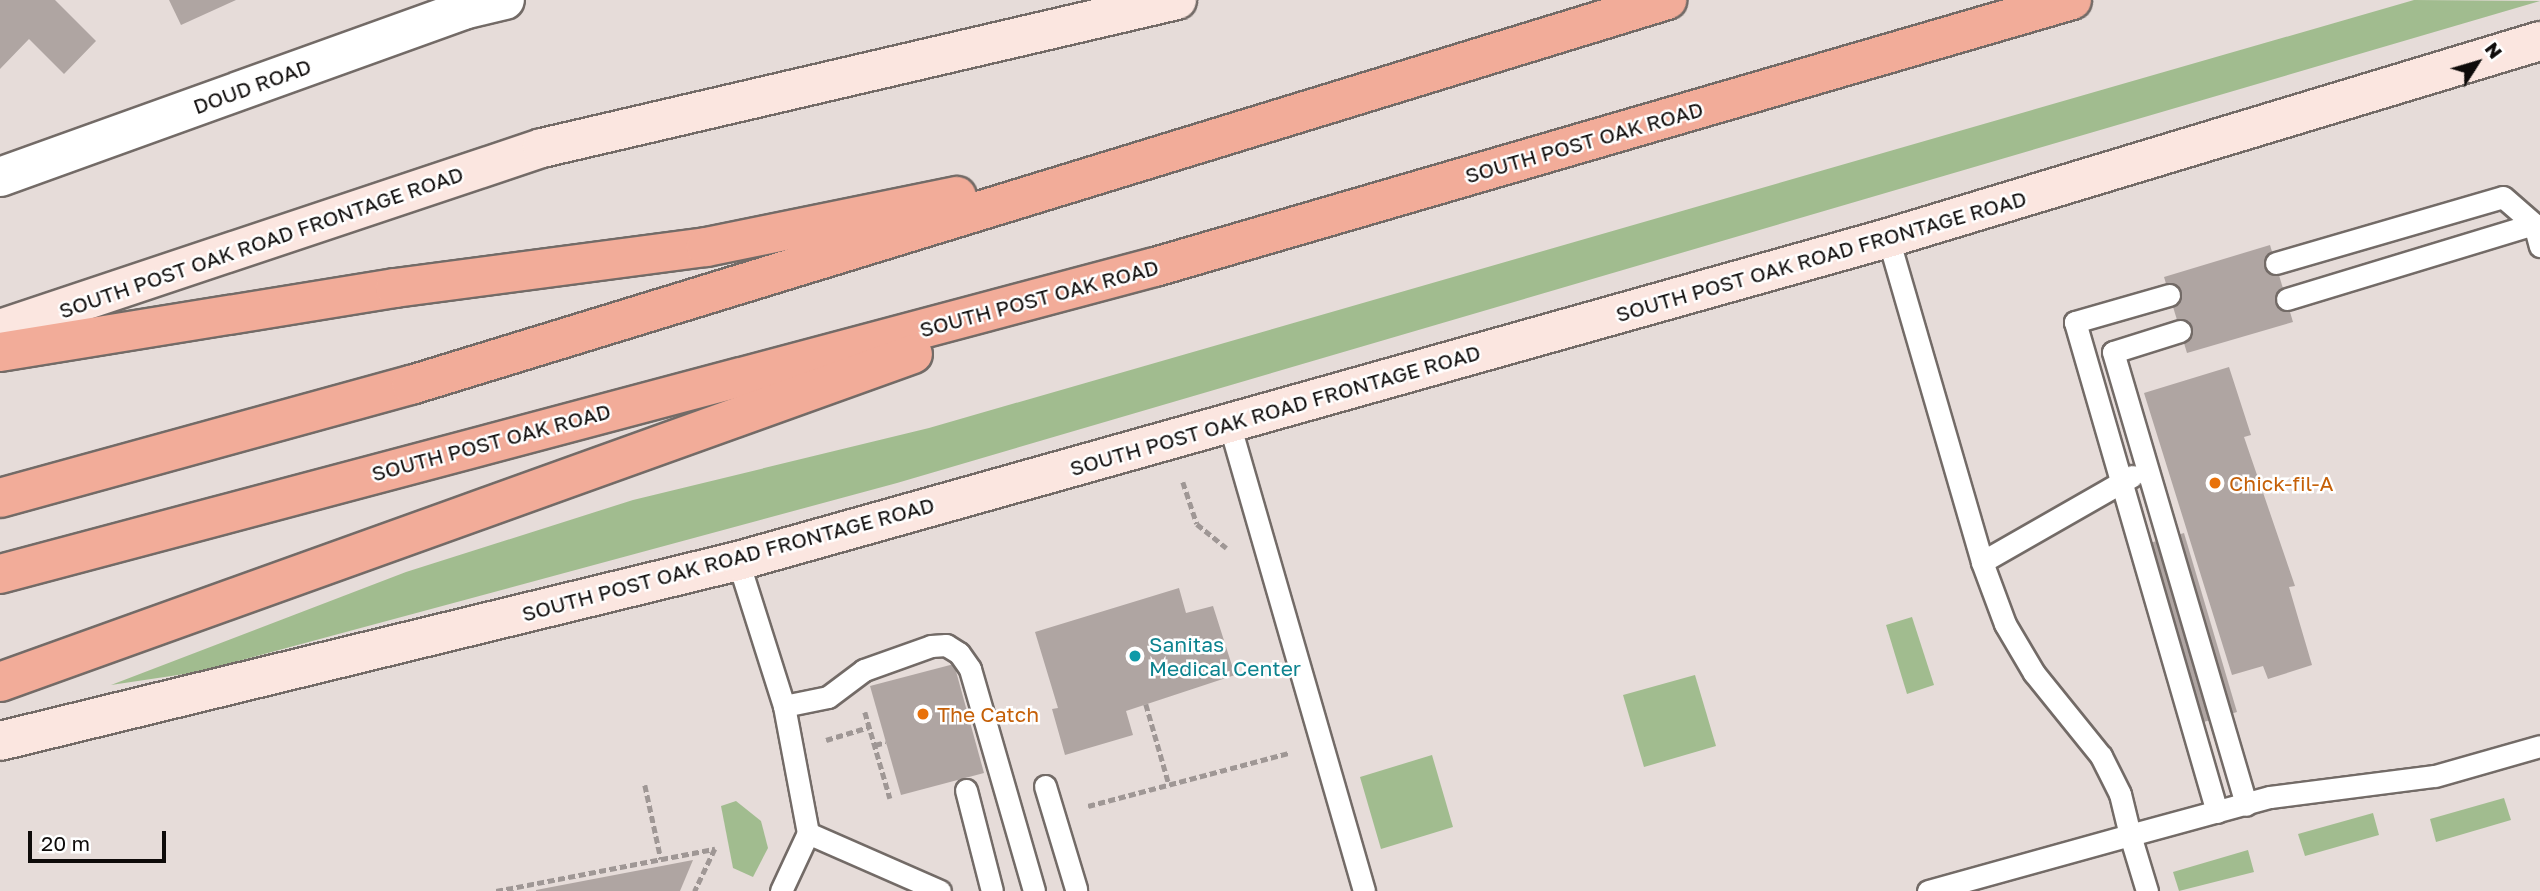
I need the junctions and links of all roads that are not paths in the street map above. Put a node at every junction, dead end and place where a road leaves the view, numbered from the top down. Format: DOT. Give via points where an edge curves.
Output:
graph roads {
  1 [pos="505,0"];
  2 [pos="1177,0"];
  3 [pos="1667,0"];
  4 [pos="2072,0"];
  5 [pos="461,5"];
  6 [pos="2540,41"];
  7 [pos="1186,150"];
  8 [pos="0,177"];
  9 [pos="2534,224"];
  10 [pos="1888,239"];
  11 [pos="2540,246"];
  12 [pos="2276,263"];
  13 [pos="1155,267"];
  14 [pos="2169,295"];
  15 [pos="2287,299"];
  16 [pos="0,329"];
  17 [pos="2180,331"];
  18 [pos="0,352"];
  19 [pos="1229,422"];
  20 [pos="2147,468"];
  21 [pos="2121,481"];
  22 [pos="0,498"];
  23 [pos="738,561"];
  24 [pos="1982,562"];
  25 [pos="0,574"];
  26 [pos="0,682"];
  27 [pos="784,706"];
  28 [pos="0,741"];
  29 [pos="2540,746"];
  30 [pos="1045,786"];
  31 [pos="966,789"];
  32 [pos="2246,804"];
  33 [pos="2217,812"];
  34 [pos="808,833"];
  35 [pos="2130,835"];
  36 [pos="1076,888"];
  37 [pos="781,891"];
  38 [pos="940,891"];
  39 [pos="992,891"];
  40 [pos="1034,891"];
  41 [pos="1364,891"];
  42 [pos="1928,891"];
  43 [pos="2147,891"];
  1 -- 5 [label="street, DOUD ROAD"];
  2 -- 16 [label="main road, SOUTH POST OAK ROAD FRONTAGE ROAD" via="542,148"];
  3 -- 7 [label="highway"];
  4 -- 13 [label="highway, SOUTH POST OAK ROAD"];
  5 -- 8 [label="street, DOUD ROAD"];
  6 -- 10 [label="main road, SOUTH POST OAK ROAD FRONTAGE ROAD"];
  7 -- 18 [label="highway" via="706,247 395,288"];
  7 -- 22 [label="highway" via="411,385"];
  9 -- 11 [label="lane"];
  9 -- 12 [label="lane" via="2504,197"];
  9 -- 15 [label="lane"];
  10 -- 19 [label="main road, SOUTH POST OAK ROAD FRONTAGE ROAD"];
  10 -- 24 [label="lane"];
  13 -- 25 [label="highway, SOUTH POST OAK ROAD"];
  13 -- 26 [label="highway"];
  14 -- 21 [label="lane" via="2075,322"];
  17 -- 20 [label="lane" via="2113,352"];
  19 -- 23 [label="main road, SOUTH POST OAK ROAD FRONTAGE ROAD"];
  19 -- 41 [label="lane"];
  20 -- 21 [label="lane"];
  20 -- 32 [label="lane"];
  21 -- 24 [label="lane"];
  21 -- 33 [label="lane"];
  23 -- 27 [label="lane"];
  23 -- 28 [label="main road, SOUTH POST OAK ROAD FRONTAGE ROAD"];
  24 -- 35 [label="lane" via="2005,624 2034,673 2101,756 2120,794"];
  27 -- 34 [label="lane"];
  27 -- 40 [label="lane" via="828,697 864,670 931,646 946,645 959,653 970,669"];
  29 -- 32 [label="lane" via="2435,776"];
  30 -- 36 [label="lane"];
  31 -- 39 [label="lane"];
  32 -- 33 [label="lane"];
  33 -- 35 [label="lane"];
  34 -- 37 [label="lane"];
  34 -- 38 [label="lane"];
  35 -- 42 [label="lane"];
  35 -- 43 [label="lane"];
}
